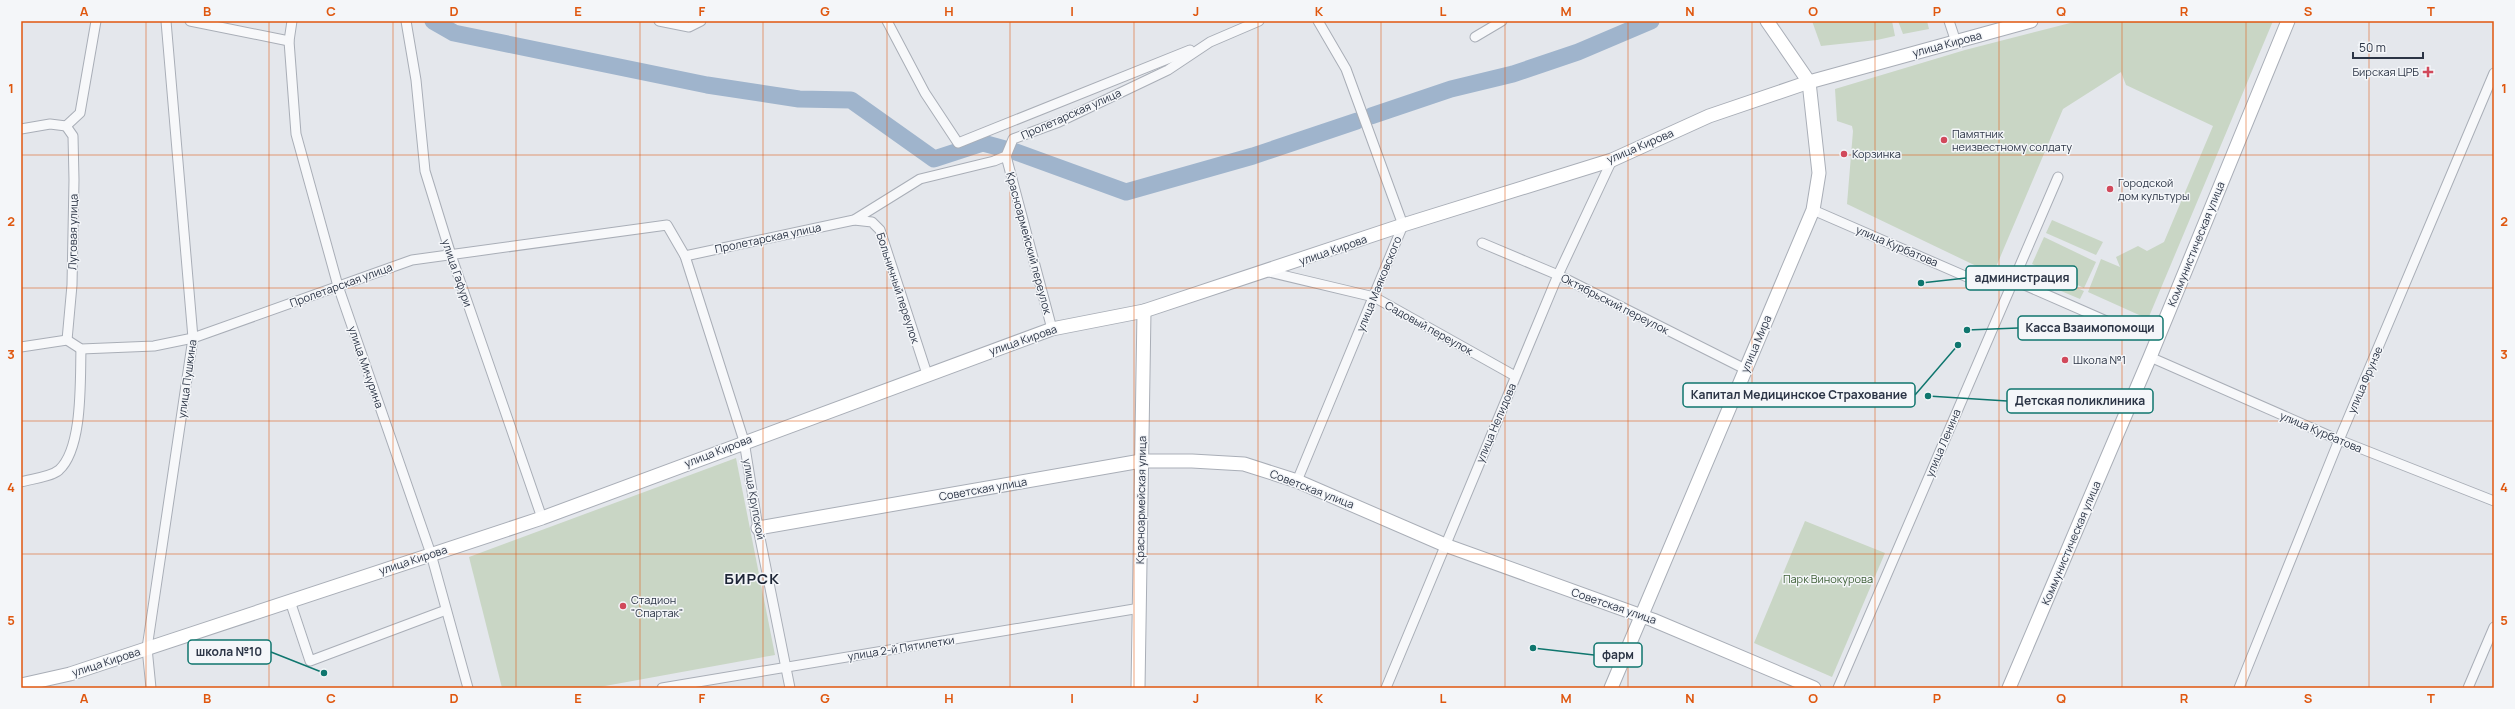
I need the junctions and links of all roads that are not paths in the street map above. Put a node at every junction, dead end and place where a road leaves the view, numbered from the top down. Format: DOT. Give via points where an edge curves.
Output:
graph roads {
  1 [pos="96,21"];
  2 [pos="166,21"];
  3 [pos="190,21"];
  4 [pos="292,21"];
  5 [pos="406,21"];
  6 [pos="659,21"];
  7 [pos="701,21"];
  8 [pos="887,21"];
  9 [pos="1259,21"];
  10 [pos="1318,21"];
  11 [pos="1502,21"];
  12 [pos="1767,21"];
  13 [pos="1949,21"];
  14 [pos="2032,21"];
  15 [pos="2288,21"];
  16 [pos="1475,37"];
  17 [pos="289,41"];
  18 [pos="1210,42"];
  19 [pos="1956,42"];
  20 [pos="2494,73"];
  21 [pos="1808,82"];
  22 [pos="66,126"];
  23 [pos="21,129"];
  24 [pos="1006,156"];
  25 [pos="1612,160"];
  26 [pos="2058,177"];
  27 [pos="1813,210"];
  28 [pos="854,220"];
  29 [pos="667,225"];
  30 [pos="1403,225"];
  31 [pos="1482,243"];
  32 [pos="451,255"];
  33 [pos="685,256"];
  34 [pos="1268,272"];
  35 [pos="1558,275"];
  36 [pos="2014,280"];
  37 [pos="1981,283"];
  38 [pos="338,286"];
  39 [pos="1374,297"];
  40 [pos="1144,311"];
  41 [pos="1052,329"];
  42 [pos="2134,332"];
  43 [pos="193,338"];
  44 [pos="67,340"];
  45 [pos="21,347"];
  46 [pos="81,349"];
  47 [pos="2150,357"];
  48 [pos="1745,369"];
  49 [pos="927,374"];
  50 [pos="1515,376"];
  51 [pos="2339,440"];
  52 [pos="744,441"];
  53 [pos="1141,461"];
  54 [pos="1297,481"];
  55 [pos="21,482"];
  56 [pos="2494,501"];
  57 [pos="542,518"];
  58 [pos="758,528"];
  59 [pos="1445,545"];
  60 [pos="431,554"];
  61 [pos="290,602"];
  62 [pos="1140,608"];
  63 [pos="446,610"];
  64 [pos="1640,617"];
  65 [pos="2494,627"];
  66 [pos="147,648"];
  67 [pos="786,667"];
  68 [pos="21,685"];
  69 [pos="151,688"];
  70 [pos="468,688"];
  71 [pos="662,688"];
  72 [pos="790,688"];
  73 [pos="1138,688"];
  74 [pos="1386,688"];
  75 [pos="1611,688"];
  76 [pos="1814,688"];
  77 [pos="1838,688"];
  78 [pos="2009,688"];
  79 [pos="2239,688"];
  80 [pos="2468,688"];
  1 -- 22 [label="street" via="80,113"];
  2 -- 43 [label="street, улица Пушкина"];
  3 -- 17 [label="street"];
  4 -- 17 [label="street, улица Мичурина"];
  5 -- 32 [label="street, улица Гафури" via="416,80 425,171"];
  6 -- 7 [label="street" via="689,27"];
  8 -- 18 [label="street, Пролетарская улица" via="925,93 958,143"];
  9 -- 18 [label="street, Пролетарская улица"];
  10 -- 30 [label="street, улица Маяковского" via="1346,69"];
  11 -- 16 [label="street"];
  12 -- 21 [label="street, улица Мира"];
  13 -- 19 [label="street"];
  14 -- 19 [label="street, улица Кирова"];
  15 -- 47 [label="street, Коммунистическая улица"];
  17 -- 38 [label="street, улица Мичурина" via="296,134"];
  18 -- 24 [label="street, Пролетарская улица" via="1168,70 1058,122 1014,139"];
  19 -- 21 [label="street, улица Кирова"];
  20 -- 51 [label="street, улица Фрунзе"];
  21 -- 25 [label="street, улица Кирова" via="1709,116"];
  21 -- 27 [label="street, улица Мира" via="1819,173"];
  22 -- 23 [label="street" via="50,124"];
  22 -- 44 [label="street, Луговая улица" via="73,136 74,180 72,285"];
  24 -- 28 [label="street, Пролетарская улица" via="920,180"];
  24 -- 41 [label="street, Красноармейский переулок"];
  25 -- 30 [label="street, улица Кирова"];
  25 -- 35 [label="street, улица Нелидова"];
  26 -- 36 [label="street, улица Ленина"];
  27 -- 37 [label="street, улица Курбатова"];
  27 -- 48 [label="street, улица Мира"];
  28 -- 33 [label="street, Пролетарская улица"];
  28 -- 49 [label="street, Больничный переулок" via="872,222 880,230"];
  29 -- 32 [label="street, Пролетарская улица"];
  29 -- 33 [label="street, улица Крупской"];
  30 -- 34 [label="street, улица Кирова"];
  30 -- 39 [label="street, улица Маяковского"];
  31 -- 35 [label="street, Октябрьский переулок"];
  32 -- 38 [label="street, Пролетарская улица" via="412,260"];
  32 -- 57 [label="street, улица Гафури"];
  33 -- 52 [label="street, улица Крупской"];
  34 -- 39 [label="street, Садовый переулок"];
  34 -- 40 [label="street, улица Кирова"];
  35 -- 48 [label="street, Октябрьский переулок"];
  35 -- 50 [label="street, улица Нелидова"];
  36 -- 42 [label="street"];
  36 -- 77 [label="street, улица Ленина"];
  38 -- 43 [label="street, Пролетарская улица"];
  38 -- 60 [label="street, улица Мичурина"];
  39 -- 50 [label="street, Садовый переулок"];
  39 -- 54 [label="street, улица Маяковского"];
  40 -- 41 [label="street, улица Кирова"];
  40 -- 53 [label="street, Красноармейская улица"];
  41 -- 49 [label="street, улица Кирова"];
  43 -- 46 [label="street, Пролетарская улица" via="154,346"];
  43 -- 66 [label="street, улица Пушкина"];
  44 -- 45 [label="street"];
  44 -- 46 [label="street"];
  46 -- 55 [label="street" via="76,423 70,455 58,471"];
  47 -- 51 [label="street, улица Курбатова"];
  47 -- 78 [label="street, Коммунистическая улица"];
  48 -- 64 [label="street, улица Мира"];
  49 -- 52 [label="street, улица Кирова"];
  50 -- 59 [label="street, улица Нелидова"];
  51 -- 56 [label="street, улица Курбатова"];
  51 -- 79 [label="street, улица Фрунзе"];
  52 -- 57 [label="street, улица Кирова"];
  52 -- 58 [label="street, улица Крупской"];
  53 -- 54 [label="street, Советская улица" via="1192,460 1244,464"];
  53 -- 58 [label="street, Советская улица"];
  53 -- 62 [label="street, Красноармейская улица"];
  54 -- 59 [label="street, Советская улица"];
  57 -- 60 [label="street, улица Кирова"];
  58 -- 67 [label="street, улица Крупской"];
  59 -- 64 [label="street, Советская улица"];
  59 -- 74 [label="street, улица Нелидова"];
  60 -- 61 [label="street, улица Кирова"];
  60 -- 63 [label="street, улица Мичурина"];
  61 -- 63 [label="street" via="310,661"];
  61 -- 66 [label="street, улица Кирова"];
  62 -- 67 [label="street, улица 2-й Пятилетки"];
  62 -- 73 [label="street, Красноармейская улица"];
  63 -- 70 [label="street, улица Мичурина"];
  64 -- 75 [label="street, улица Мира"];
  64 -- 76 [label="street, Советская улица" via="1654,620"];
  65 -- 80 [label="street"];
  66 -- 68 [label="street, улица Кирова" via="70,674"];
  66 -- 69 [label="street, улица Пушкина"];
  67 -- 71 [label="street, улица 2-й Пятилетки"];
  67 -- 72 [label="street, улица Крупской"];
}
